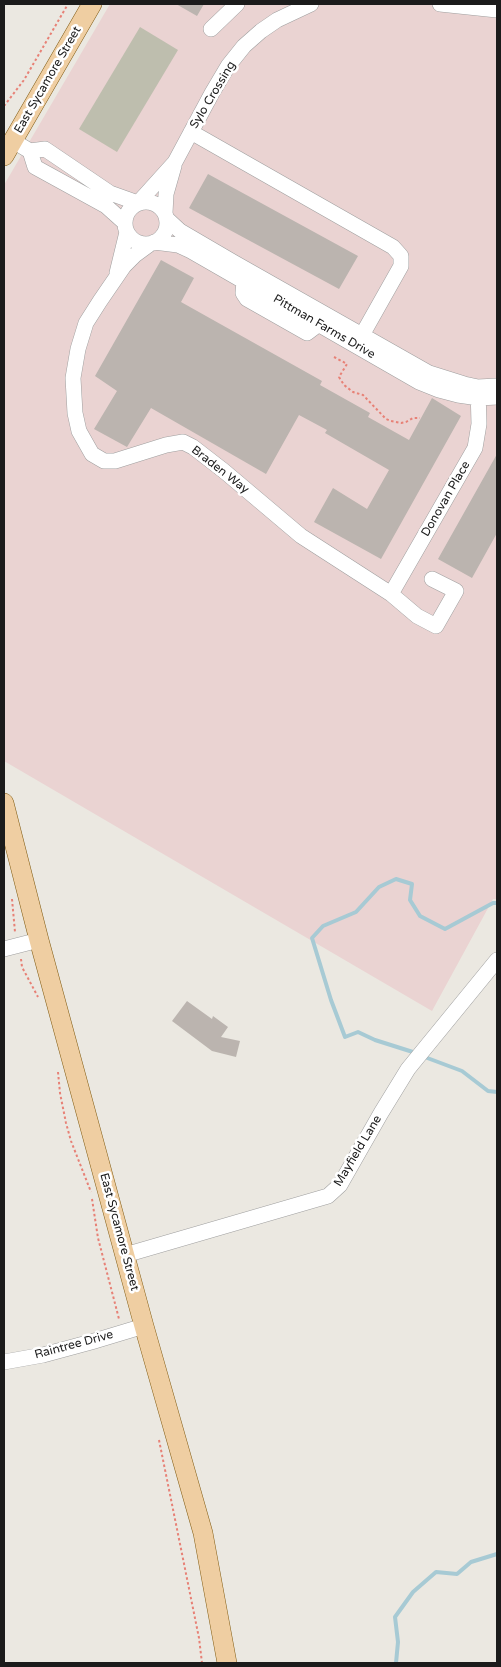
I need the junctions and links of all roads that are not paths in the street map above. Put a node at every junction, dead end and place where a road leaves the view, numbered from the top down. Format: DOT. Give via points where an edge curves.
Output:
graph roads {
  1 [pos="92,4"];
  2 [pos="237,4"];
  3 [pos="311,4"];
  4 [pos="440,4"];
  5 [pos="497,8"];
  6 [pos="211,29"];
  7 [pos="191,132"];
  8 [pos="9,148"];
  9 [pos="30,151"];
  10 [pos="175,162"];
  11 [pos="138,203"];
  12 [pos="166,216"];
  13 [pos="126,228"];
  14 [pos="152,243"];
  15 [pos="240,274"];
  16 [pos="115,279"];
  17 [pos="359,340"];
  18 [pos="497,386"];
  19 [pos="478,392"];
  20 [pos="497,397"];
  21 [pos="432,579"];
  22 [pos="391,594"];
  23 [pos="4,803"];
  24 [pos="39,940"];
  25 [pos="4,949"];
  26 [pos="497,960"];
  27 [pos="125,1254"];
  28 [pos="144,1326"];
  29 [pos="4,1362"];
  30 [pos="227,1663"];
  1 -- 8 [label="main road, East Sycamore Street"];
  2 -- 6 [label="street"];
  3 -- 7 [label="street, Sylo Crossing" via="261,30 244,46 224,73"];
  4 -- 5 [label="street"];
  7 -- 10 [label="street, Sylo Crossing"];
  7 -- 17 [label="street" via="393,247 401,256 401,266"];
  8 -- 9 [label="street"];
  9 -- 11 [label="street" via="45,149 110,194"];
  9 -- 13 [label="street" via="35,167 106,206"];
  10 -- 11 [label="street"];
  10 -- 12 [label="street" via="166,194"];
  11 -- 12 [label="street" via="156,204"];
  11 -- 13 [label="street" via="128,211"];
  12 -- 14 [label="street" via="165,233"];
  12 -- 15 [label="street, Pittman Farms Drive" via="180,231"];
  13 -- 14 [label="street" via="130,237 139,243"];
  13 -- 16 [label="street, Braden Way"];
  14 -- 15 [label="street, Pittman Farms Drive" via="184,248"];
  14 -- 16 [label="street, Braden Way" via="131,259"];
  15 -- 17 [label="street, Pittman Farms Drive"];
  15 -- 17 [label="street, Pittman Farms Drive" via="320,324"];
  16 -- 22 [label="street, Braden Way" via="86,323 73,378 79,431 92,454 104,461 115,461 166,445 183,442 194,447 301,536"];
  17 -- 19 [label="street, Pittman Farms Drive"];
  18 -- 19 [label="street, Pittman Farms Drive"];
  19 -- 20 [label="street, Pittman Farms Drive"];
  19 -- 22 [label="street, Donovan Place" via="479,424 475,448"];
  21 -- 22 [label="street, Braden Way" via="456,591 436,626 416,616"];
  23 -- 24 [label="main road, East Sycamore Street"];
  24 -- 25 [label="street"];
  24 -- 27 [label="main road, East Sycamore Street"];
  26 -- 27 [label="street, Mayfield Lane" via="408,1069 340,1185 328,1196"];
  27 -- 28 [label="main road, East Sycamore Street"];
  28 -- 29 [label="street, Raintree Drive" via="43,1355"];
  28 -- 30 [label="main road, East Sycamore Street" via="203,1533"];
}
